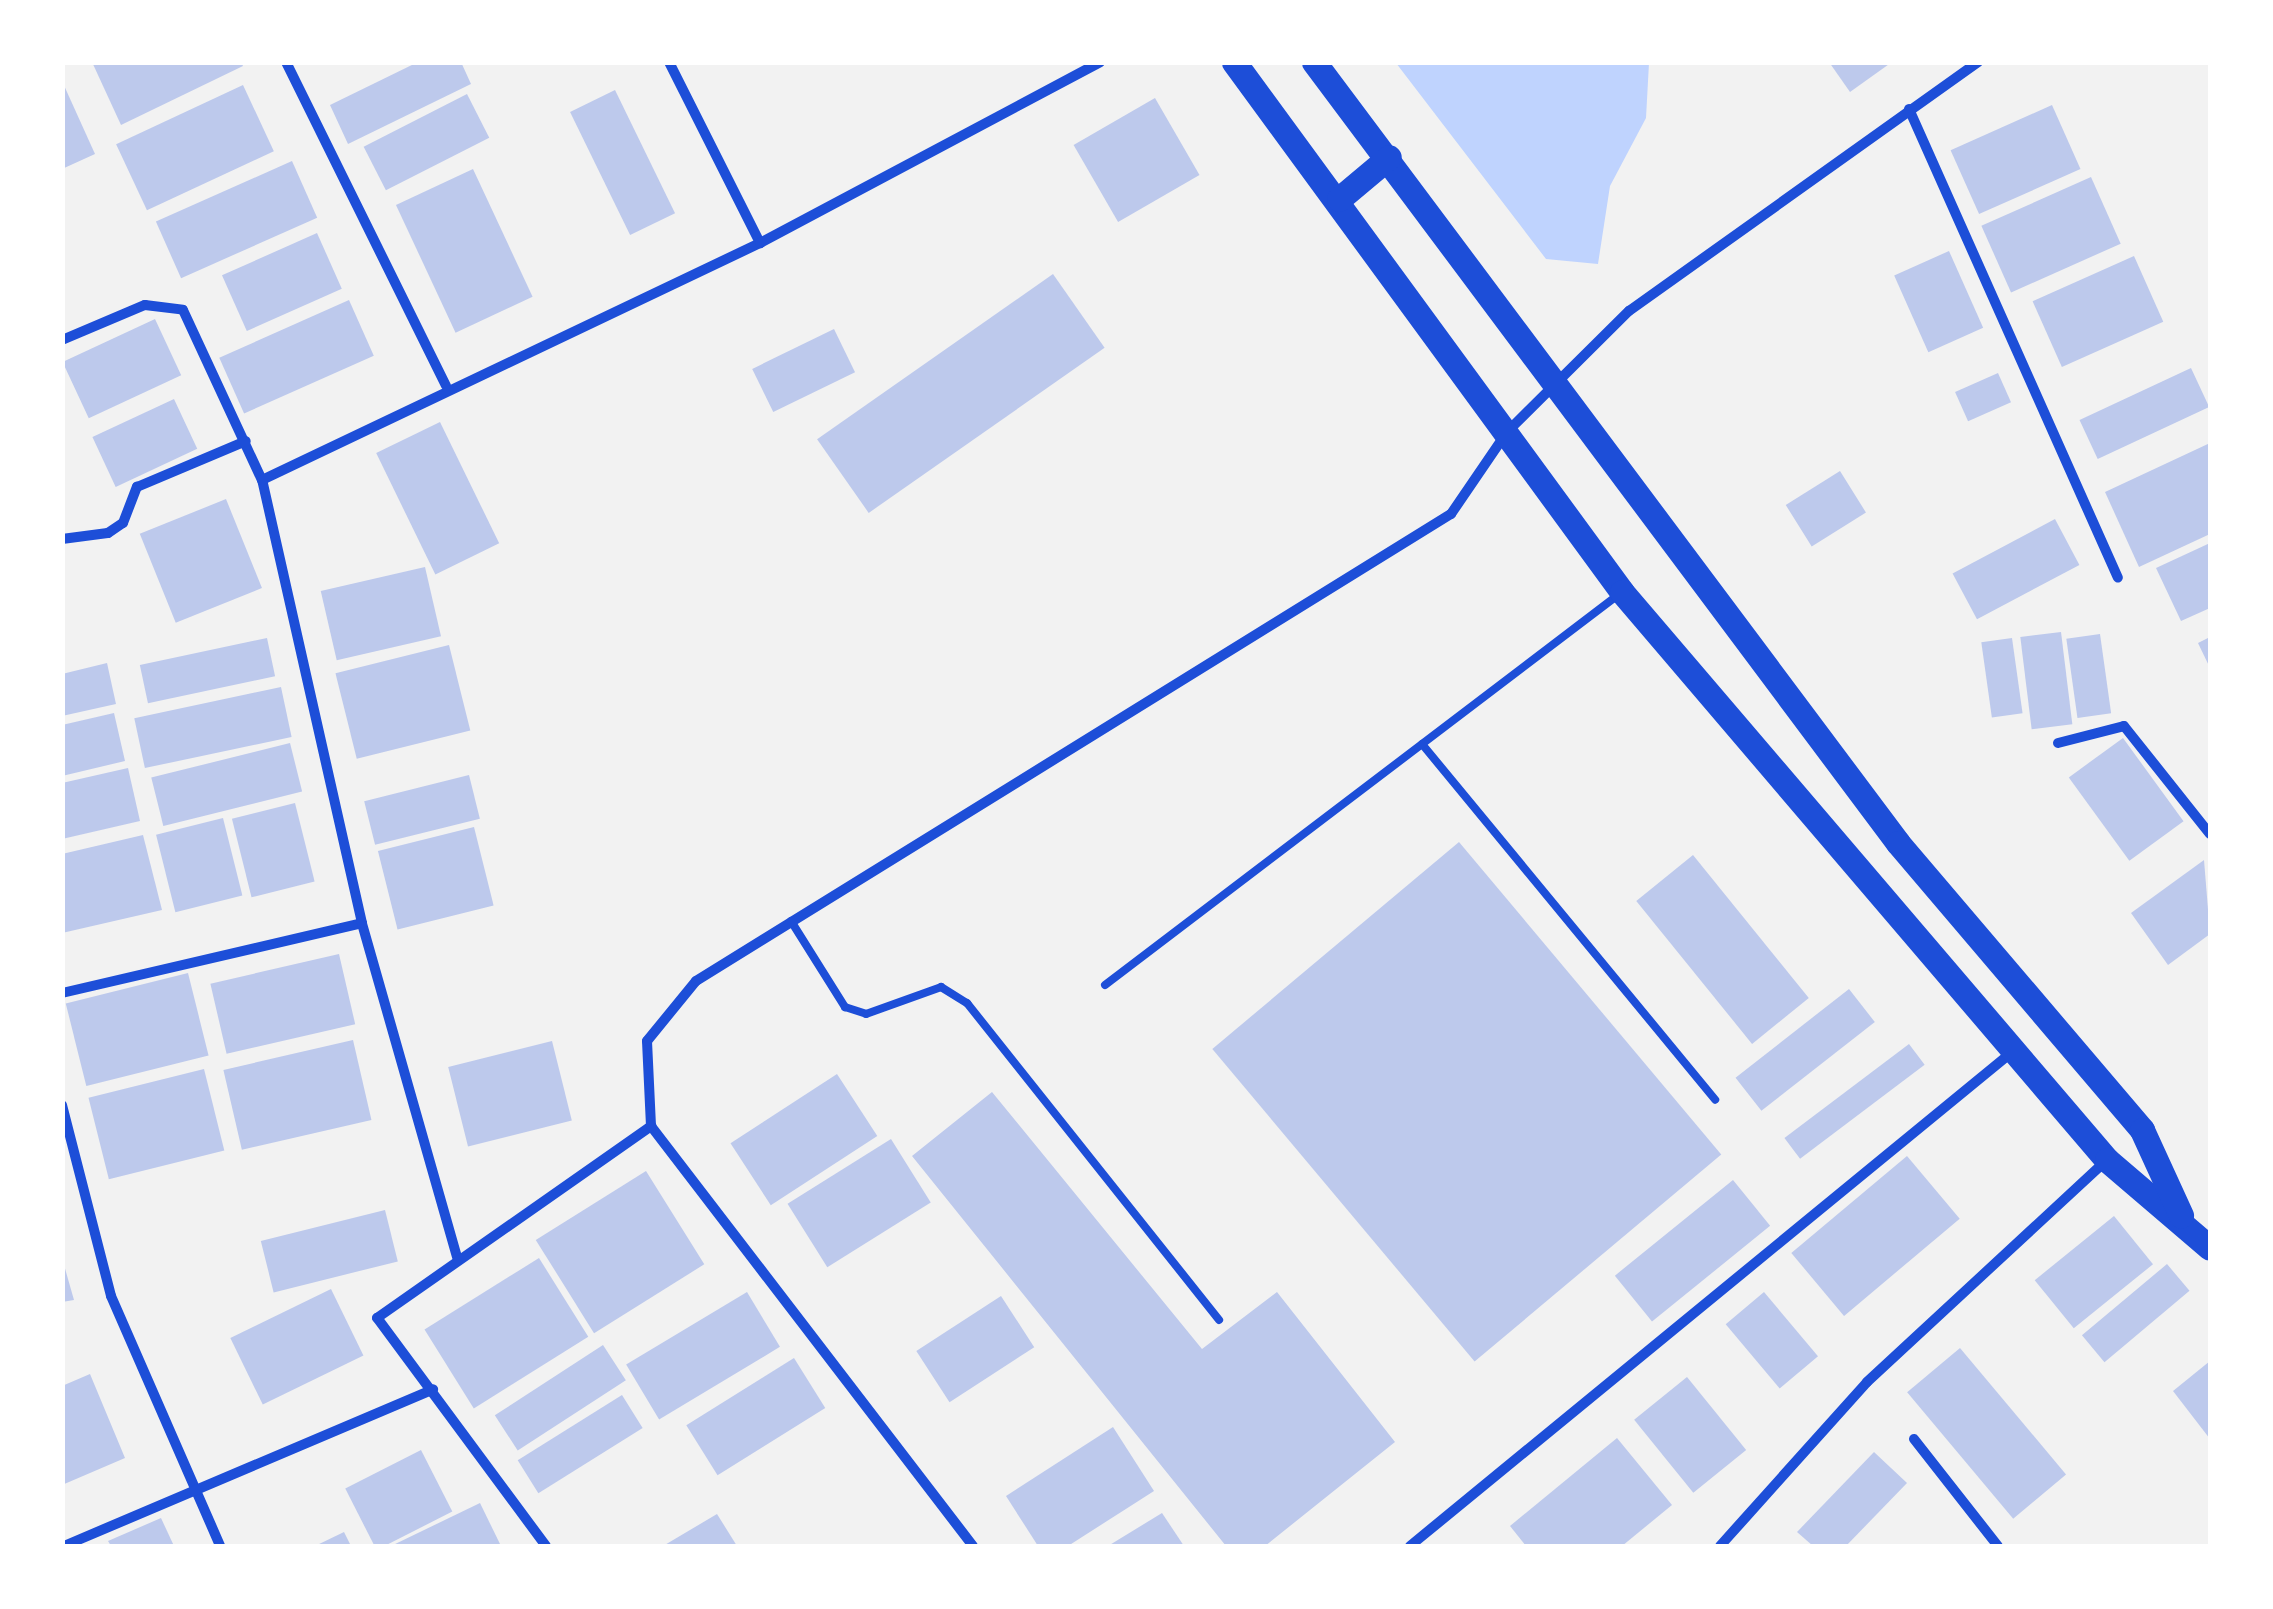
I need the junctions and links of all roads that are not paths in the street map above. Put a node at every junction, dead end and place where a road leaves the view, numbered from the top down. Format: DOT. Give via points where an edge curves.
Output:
graph roads {
  1 [pos="286,62"];
  2 [pos="669,62"];
  3 [pos="1100,62"];
  4 [pos="1234,62"];
  5 [pos="1314,62"];
  6 [pos="1978,62"];
  7 [pos="1909,109"];
  8 [pos="1389,158"];
  9 [pos="1339,200"];
  10 [pos="760,243"];
  11 [pos="62,340"];
  12 [pos="1554,382"];
  13 [pos="446,386"];
  14 [pos="1507,432"];
  15 [pos="246,441"];
  16 [pos="262,480"];
  17 [pos="62,539"];
  18 [pos="2118,578"];
  19 [pos="1622,592"];
  20 [pos="2058,743"];
  21 [pos="1422,744"];
  22 [pos="2210,832"];
  23 [pos="791,921"];
  24 [pos="362,922"];
  25 [pos="1106,985"];
  26 [pos="62,993"];
  27 [pos="2015,1050"];
  28 [pos="1715,1100"];
  29 [pos="62,1106"];
  30 [pos="651,1126"];
  31 [pos="2107,1160"];
  32 [pos="2184,1222"];
  33 [pos="2210,1248"];
  34 [pos="457,1257"];
  35 [pos="1218,1320"];
  36 [pos="433,1389"];
  37 [pos="1914,1439"];
  38 [pos="199,1496"];
  39 [pos="64,1546"];
  40 [pos="220,1546"];
  41 [pos="546,1546"];
  42 [pos="973,1546"];
  43 [pos="1410,1546"];
  44 [pos="1720,1546"];
  45 [pos="1998,1546"];
  1 -- 13 [label="street"];
  2 -- 10 [label="street"];
  3 -- 10 [label="street"];
  4 -- 9 [label="main road"];
  5 -- 8 [label="main road"];
  6 -- 7 [label="street"];
  7 -- 12 [label="street" via="1629,311"];
  7 -- 18 [label="street"];
  8 -- 9 [label="main road"];
  8 -- 12 [label="main road"];
  9 -- 14 [label="main road"];
  10 -- 13 [label="street"];
  11 -- 15 [label="street" via="145,305 183,310"];
  12 -- 14 [label="street"];
  12 -- 32 [label="main road" via="1898,842 2142,1130"];
  13 -- 16 [label="street"];
  14 -- 19 [label="main road"];
  14 -- 23 [label="street" via="1451,514"];
  15 -- 16 [label="street"];
  15 -- 17 [label="street" via="137,488 123,523 108,533"];
  16 -- 24 [label="street"];
  19 -- 21 [label="lane"];
  19 -- 27 [label="main road"];
  20 -- 22 [label="street" via="2124,726"];
  21 -- 25 [label="lane"];
  21 -- 28 [label="lane"];
  23 -- 30 [label="street" via="696,980 647,1042"];
  23 -- 35 [label="lane" via="845,1007 866,1014 941,987 967,1003"];
  24 -- 26 [label="street"];
  24 -- 34 [label="street"];
  27 -- 31 [label="main road"];
  27 -- 43 [label="street"];
  29 -- 38 [label="street" via="112,1296"];
  30 -- 34 [label="street"];
  30 -- 42 [label="street"];
  31 -- 32 [label="main road"];
  31 -- 44 [label="street" via="1867,1382"];
  32 -- 33 [label="main road"];
  34 -- 36 [label="street" via="377,1318"];
  36 -- 38 [label="street"];
  36 -- 41 [label="street"];
  37 -- 45 [label="street"];
  38 -- 39 [label="street"];
  38 -- 40 [label="street"];
}
